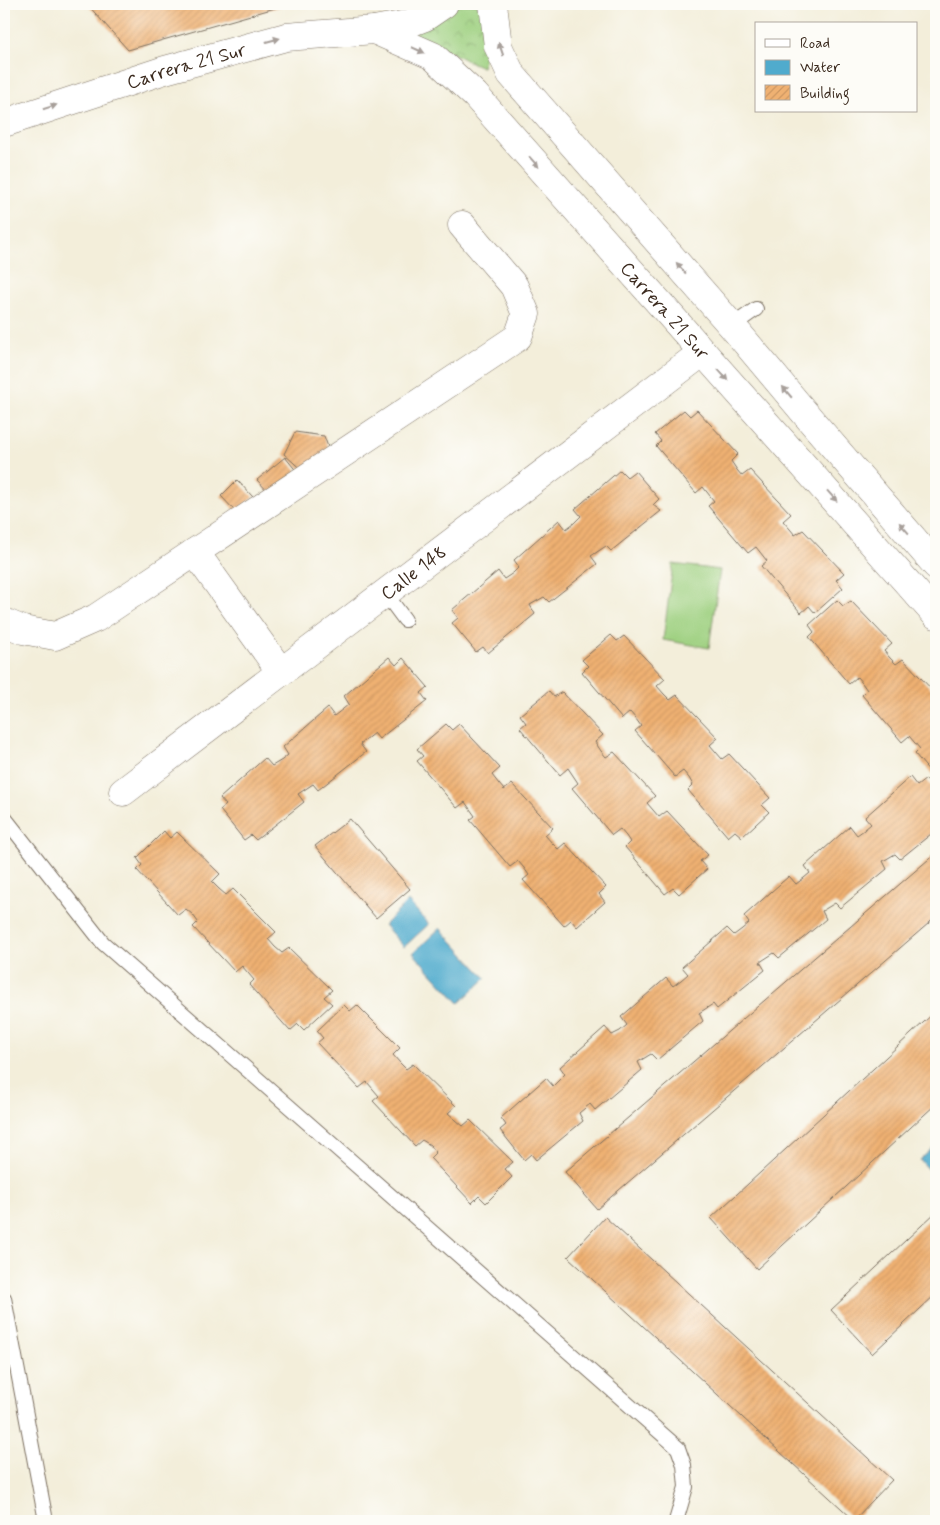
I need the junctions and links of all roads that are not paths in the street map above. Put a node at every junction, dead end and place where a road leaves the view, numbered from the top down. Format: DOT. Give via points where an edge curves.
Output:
graph roads {
  1 [pos="444,4"];
  2 [pos="493,4"];
  3 [pos="374,30"];
  4 [pos="511,74"];
  5 [pos="475,95"];
  6 [pos="4,123"];
  7 [pos="462,225"];
  8 [pos="756,309"];
  9 [pos="732,326"];
  10 [pos="703,352"];
  11 [pos="814,424"];
  12 [pos="790,450"];
  13 [pos="195,552"];
  14 [pos="936,565"];
  15 [pos="385,593"];
  16 [pos="936,615"];
  17 [pos="405,620"];
  18 [pos="4,622"];
  19 [pos="280,672"];
  20 [pos="122,792"];
  21 [pos="4,817"];
  22 [pos="4,1298"];
  23 [pos="46,1521"];
  24 [pos="676,1521"];
  1 -- 3 [label="street, Carrera 21 Sur" via="407,24"];
  4 -- 2 [label="street, Carrera 21 Sur, one-way" via="498,46"];
  3 -- 5 [label="street, Carrera 21 Sur, one-way" via="433,56"];
  6 -- 3 [label="street, Carrera 21 Sur, one-way" via="165,70 286,37"];
  4 -- 5 [label="street"];
  9 -- 4 [label="street, Carrera 21 Sur, one-way"];
  5 -- 10 [label="street, Carrera 21 Sur, one-way"];
  7 -- 13 [label="street" via="514,286 526,314 518,337"];
  8 -- 9 [label="lane"];
  11 -- 9 [label="street, Carrera 21 Sur, one-way"];
  10 -- 12 [label="street, Carrera 21 Sur, one-way"];
  10 -- 15 [label="street, Calle 148"];
  11 -- 12 [label="street"];
  14 -- 11 [label="street, Carrera 21 Sur, one-way"];
  12 -- 16 [label="street, Carrera 21 Sur, one-way"];
  13 -- 18 [label="street" via="96,618 55,636 23,630"];
  13 -- 19 [label="street"];
  15 -- 17 [label="lane"];
  15 -- 19 [label="street, Calle 148"];
  19 -- 20 [label="street, Calle 148"];
  21 -- 24 [label="lane" via="104,943 678,1448 686,1487"];
  22 -- 23 [label="lane"];
}
